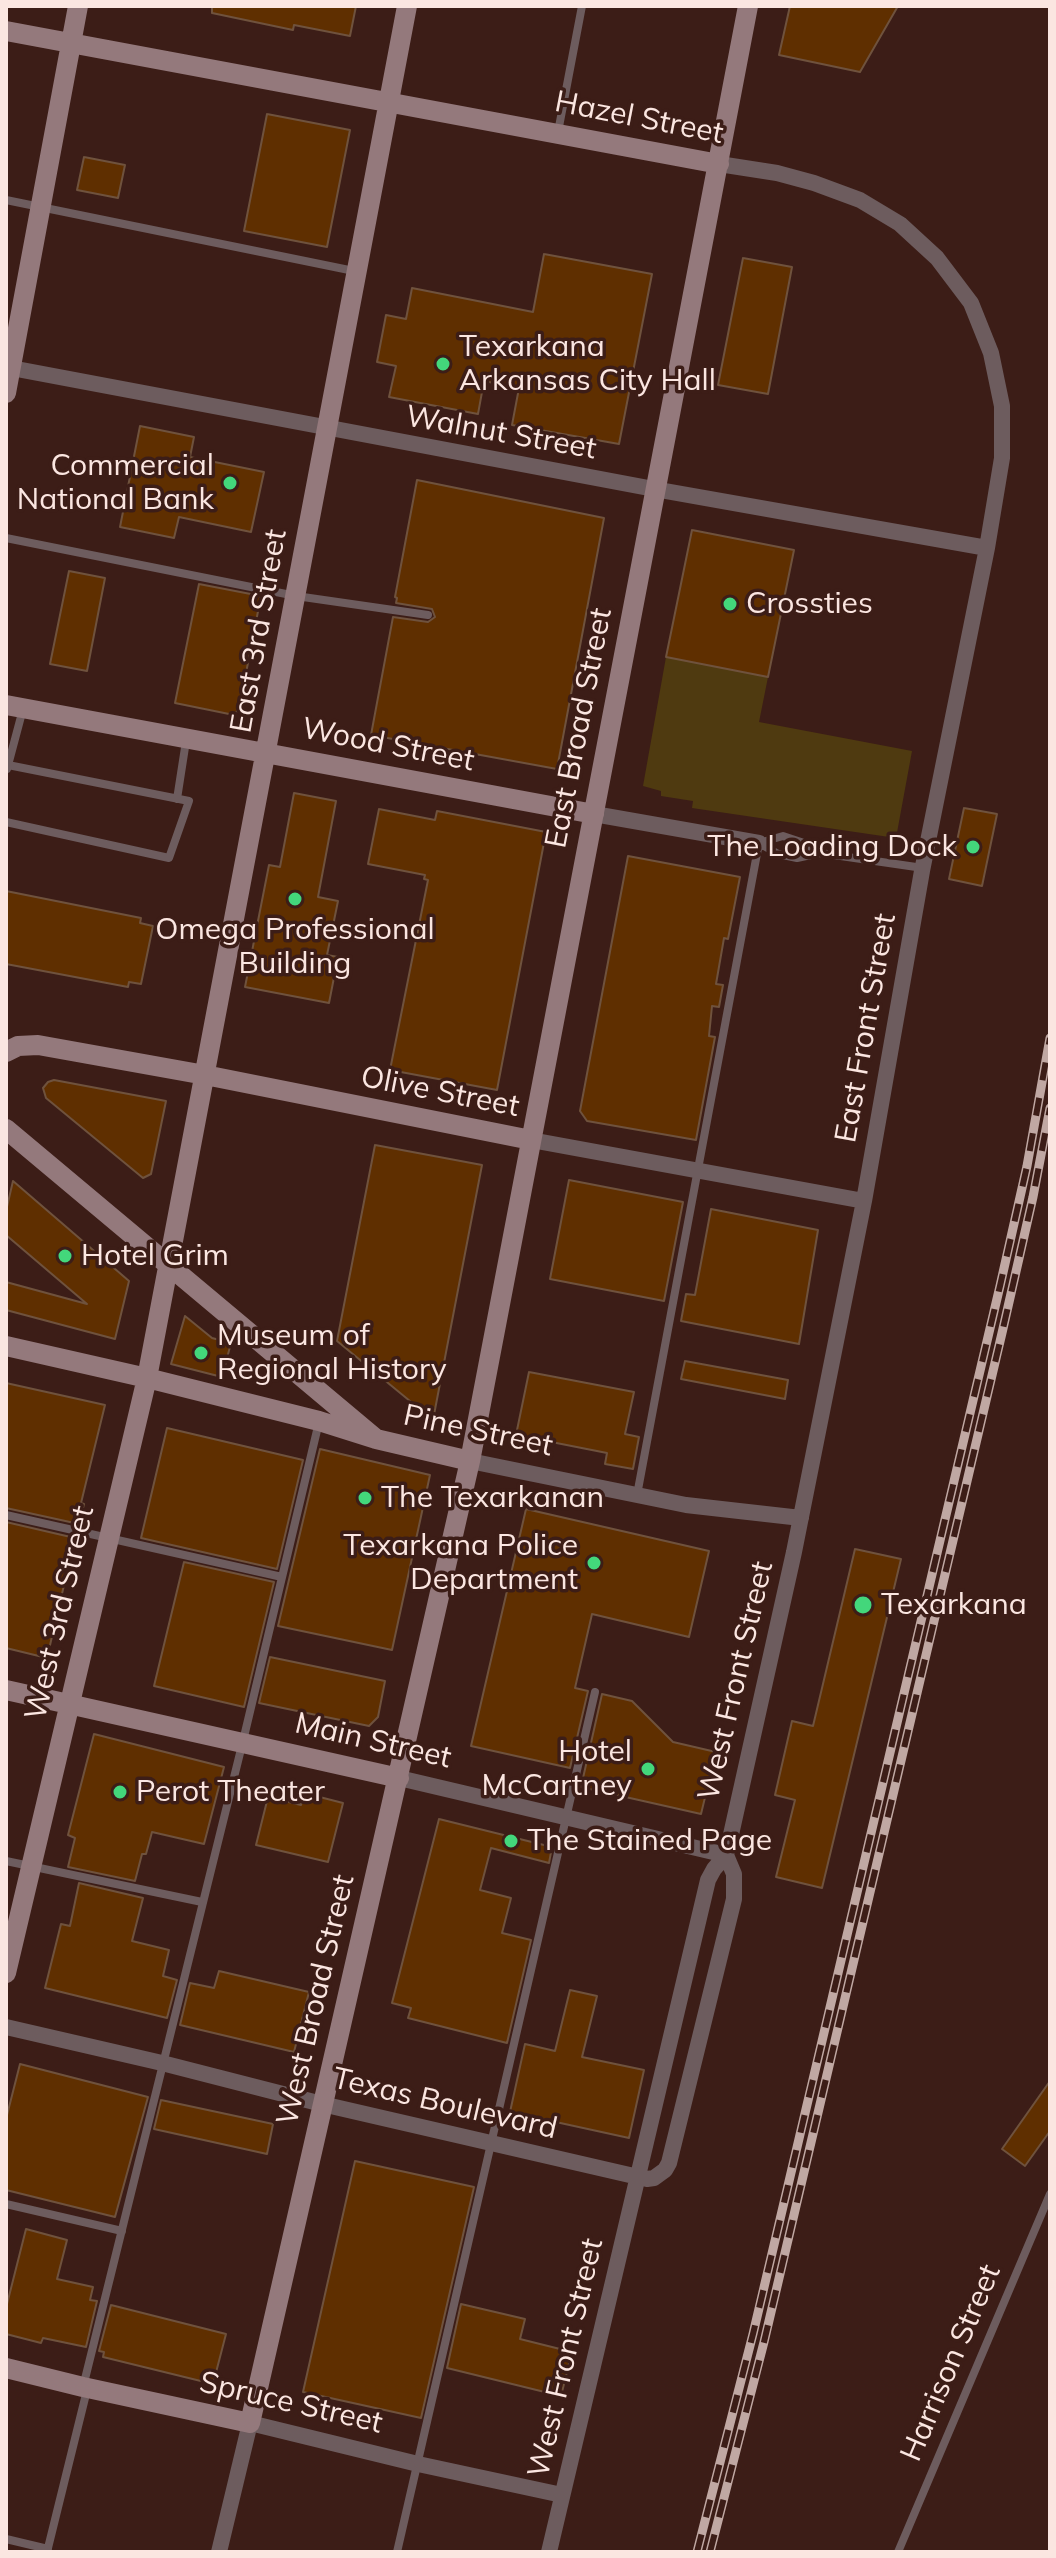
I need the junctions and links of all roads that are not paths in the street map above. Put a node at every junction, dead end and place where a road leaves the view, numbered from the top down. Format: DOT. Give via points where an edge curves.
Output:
graph roads {
  1 [pos="78,6"];
  2 [pos="407,6"];
  3 [pos="582,6"];
  4 [pos="748,6"];
  5 [pos="6,31"];
  6 [pos="71,43"];
  7 [pos="389,101"];
  8 [pos="558,133"];
  9 [pos="719,164"];
  10 [pos="6,200"];
  11 [pos="41,207"];
  12 [pos="356,272"];
  13 [pos="8,368"];
  14 [pos="6,393"];
  15 [pos="327,429"];
  16 [pos="654,489"];
  17 [pos="6,538"];
  18 [pos="987,548"];
  19 [pos="296,596"];
  20 [pos="428,615"];
  21 [pos="14,706"];
  22 [pos="187,738"];
  23 [pos="267,752"];
  24 [pos="7,768"];
  25 [pos="177,799"];
  26 [pos="594,814"];
  27 [pos="6,822"];
  28 [pos="759,843"];
  29 [pos="820,853"];
  30 [pos="923,868"];
  31 [pos="6,1052"];
  32 [pos="205,1075"];
  33 [pos="6,1129"];
  34 [pos="531,1140"];
  35 [pos="697,1171"];
  36 [pos="864,1201"];
  37 [pos="168,1266"];
  38 [pos="6,1346"];
  39 [pos="147,1378"];
  40 [pos="319,1421"];
  41 [pos="376,1439"];
  42 [pos="470,1461"];
  43 [pos="637,1495"];
  44 [pos="6,1515"];
  45 [pos="801,1518"];
  46 [pos="108,1538"];
  47 [pos="282,1577"];
  48 [pos="6,1690"];
  49 [pos="595,1692"];
  50 [pos="69,1704"];
  51 [pos="243,1741"];
  52 [pos="399,1778"];
  53 [pos="566,1817"];
  54 [pos="726,1855"];
  55 [pos="6,1861"];
  56 [pos="30,1867"];
  57 [pos="202,1902"];
  58 [pos="6,1973"];
  59 [pos="6,2027"];
  60 [pos="162,2063"];
  61 [pos="322,2104"];
  62 [pos="492,2143"];
  63 [pos="638,2177"];
  64 [pos="1050,2194"];
  65 [pos="6,2204"];
  66 [pos="122,2231"];
  67 [pos="6,2368"];
  68 [pos="85,2388"];
  69 [pos="250,2423"];
  70 [pos="418,2464"];
  71 [pos="562,2495"];
  72 [pos="6,2539"];
  73 [pos="48,2551"];
  74 [pos="219,2552"];
  75 [pos="397,2552"];
  76 [pos="549,2552"];
  77 [pos="898,2552"];
  1 -- 6 [label="street"];
  2 -- 7 [label="street, East 3rd Street"];
  3 -- 8 [label="lane"];
  4 -- 9 [label="street, East Broad Street"];
  5 -- 6 [label="street, Hazel Street"];
  6 -- 7 [label="street, Hazel Street"];
  6 -- 11 [label="street"];
  7 -- 8 [label="street, Hazel Street"];
  7 -- 12 [label="street, East 3rd Street"];
  8 -- 9 [label="street, Hazel Street"];
  9 -- 16 [label="street, East Broad Street"];
  9 -- 18 [label="street, Hazel Street" via="777,173 860,200 900,224 971,303 991,353 1002,406 1002,458"];
  10 -- 11 [label="lane"];
  11 -- 12 [label="lane"];
  11 -- 13 [label="street"];
  12 -- 15 [label="street, East 3rd Street"];
  13 -- 14 [label="street"];
  13 -- 15 [label="street, Walnut Street"];
  15 -- 16 [label="street, Walnut Street"];
  15 -- 19 [label="street, East 3rd Street"];
  16 -- 18 [label="street, Walnut Street"];
  16 -- 26 [label="street, East Broad Street"];
  17 -- 19 [label="lane"];
  18 -- 30 [label="street, East Front Street"];
  19 -- 20 [label="lane"];
  19 -- 23 [label="street, East 3rd Street"];
  21 -- 22 [label="street, Wood Street"];
  21 -- 24 [label="lane"];
  22 -- 23 [label="street, Wood Street"];
  22 -- 25 [label="lane"];
  23 -- 26 [label="street, Wood Street"];
  23 -- 32 [label="street, East 3rd Street"];
  24 -- 25 [label="lane"];
  25 -- 27 [label="lane" via="189,801 169,858"];
  26 -- 28 [label="street, Wood Street"];
  26 -- 34 [label="street, East Broad Street"];
  28 -- 29 [label="lane" via="797,858"];
  28 -- 29 [label="lane" via="783,836"];
  28 -- 35 [label="lane"];
  29 -- 30 [label="lane"];
  30 -- 36 [label="street, East Front Street"];
  31 -- 32 [label="street, Olive Street" via="38,1045"];
  32 -- 34 [label="street, Olive Street"];
  32 -- 37 [label="street, East 3rd Street"];
  33 -- 37 [label="street"];
  34 -- 35 [label="street, Olive Street"];
  34 -- 42 [label="street, East Broad Street"];
  35 -- 36 [label="street, Olive Street"];
  35 -- 43 [label="lane"];
  36 -- 45 [label="street, East Front Street"];
  37 -- 39 [label="street, West 3rd Street"];
  37 -- 41 [label="street"];
  38 -- 39 [label="street, Pine Street"];
  39 -- 40 [label="street, Pine Street"];
  39 -- 46 [label="street, West 3rd Street"];
  40 -- 41 [label="street, Pine Street"];
  40 -- 47 [label="lane"];
  41 -- 42 [label="street, Pine Street"];
  42 -- 43 [label="street, Pine Street"];
  42 -- 52 [label="street, West Broad Street"];
  43 -- 45 [label="street, Pine Street"];
  44 -- 46 [label="lane"];
  45 -- 54 [label="street, West Front Street"];
  46 -- 47 [label="lane"];
  46 -- 50 [label="street, West 3rd Street"];
  47 -- 51 [label="lane"];
  48 -- 50 [label="street, Main Street"];
  49 -- 53 [label="lane"];
  50 -- 51 [label="street, Main Street"];
  50 -- 56 [label="street, West 3rd Street"];
  51 -- 52 [label="street, Main Street"];
  51 -- 57 [label="lane"];
  52 -- 53 [label="street, Main Street"];
  52 -- 61 [label="street, West Broad Street"];
  53 -- 54 [label="street, Main Street"];
  53 -- 62 [label="lane"];
  54 -- 63 [label="street, West Front Street" via="708,1880"];
  54 -- 63 [label="street, West Front Street" via="734,1874 734,1899 669,2163 654,2178"];
  55 -- 56 [label="lane"];
  56 -- 57 [label="lane"];
  56 -- 58 [label="street, West 3rd Street"];
  57 -- 60 [label="lane"];
  59 -- 60 [label="street, Texas Boulevard"];
  60 -- 61 [label="street, Texas Boulevard"];
  60 -- 66 [label="lane"];
  61 -- 62 [label="street, Texas Boulevard"];
  61 -- 69 [label="street, West Broad Street"];
  62 -- 63 [label="street, Texas Boulevard"];
  62 -- 70 [label="lane"];
  63 -- 71 [label="street, West Front Street"];
  64 -- 77 [label="lane, Harrison Street"];
  65 -- 66 [label="lane"];
  66 -- 68 [label="lane"];
  67 -- 68 [label="street, Spruce Street"];
  68 -- 69 [label="street, Spruce Street"];
  68 -- 73 [label="lane"];
  69 -- 70 [label="street, Spruce Street"];
  69 -- 74 [label="street, West Broad Street"];
  70 -- 71 [label="street, Spruce Street"];
  70 -- 75 [label="lane"];
  71 -- 76 [label="street, West Front Street"];
  72 -- 73 [label="lane"];
}
